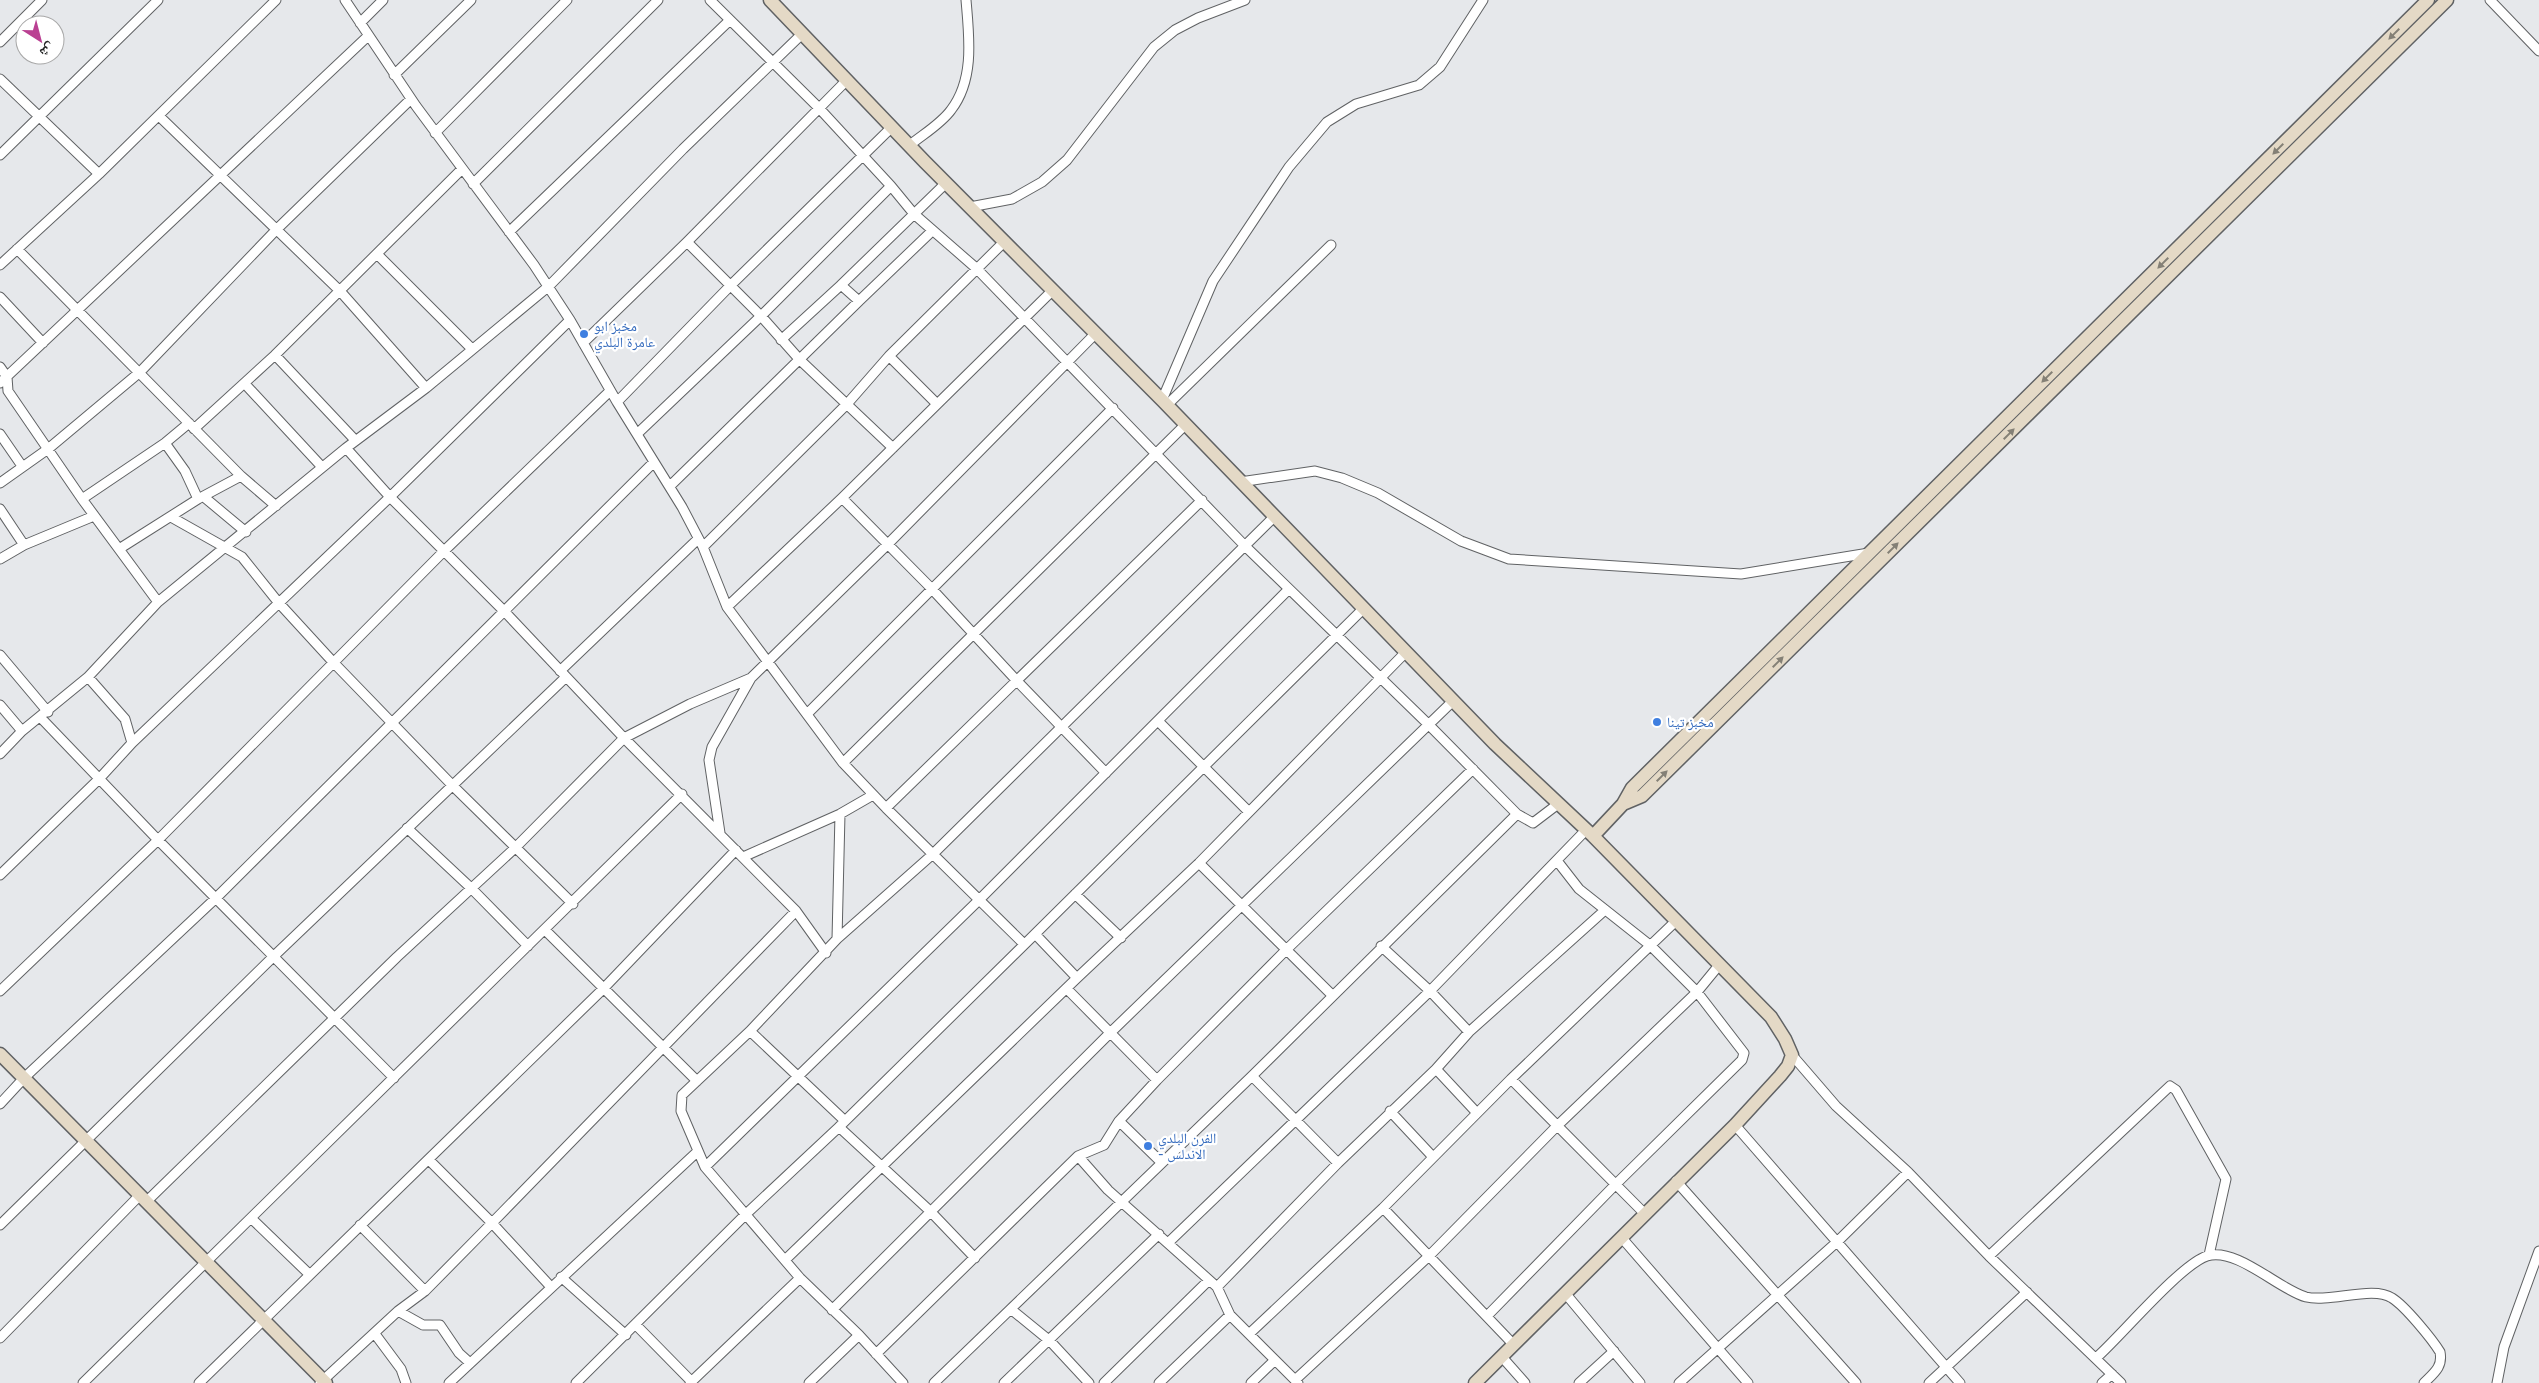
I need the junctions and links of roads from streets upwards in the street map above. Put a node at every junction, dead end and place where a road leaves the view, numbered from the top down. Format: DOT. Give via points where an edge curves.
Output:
graph roads {
  1 [pos="42,0"];
  2 [pos="158,0"];
  3 [pos="276,0"];
  4 [pos="345,0"];
  5 [pos="383,0"];
  6 [pos="471,0"];
  7 [pos="567,0"];
  8 [pos="658,0"];
  9 [pos="710,0"];
  10 [pos="771,0"];
  11 [pos="966,0"];
  12 [pos="1245,0"];
  13 [pos="1483,0"];
  14 [pos="2428,0"];
  15 [pos="2447,0"];
  16 [pos="2490,0"];
  17 [pos="730,20"];
  18 [pos="360,23"];
  19 [pos="802,34"];
  20 [pos="368,36"];
  21 [pos="0,42"];
  22 [pos="2539,51"];
  23 [pos="772,62"];
  24 [pos="394,75"];
  25 [pos="0,79"];
  26 [pos="847,80"];
  27 [pos="411,99"];
  28 [pos="818,107"];
  29 [pos="40,116"];
  30 [pos="159,116"];
  31 [pos="892,127"];
  32 [pos="435,133"];
  33 [pos="910,146"];
  34 [pos="0,155"];
  35 [pos="862,155"];
  36 [pos="462,169"];
  37 [pos="99,174"];
  38 [pos="220,175"];
  39 [pos="946,183"];
  40 [pos="473,184"];
  41 [pos="891,186"];
  42 [pos="970,207"];
  43 [pos="914,214"];
  44 [pos="277,229"];
  45 [pos="509,232"];
  46 [pos="932,232"];
  47 [pos="1005,241"];
  48 [pos="687,242"];
  49 [pos="1331,245"];
  50 [pos="17,249"];
  51 [pos="378,255"];
  52 [pos="0,266"];
  53 [pos="976,268"];
  54 [pos="731,285"];
  55 [pos="842,285"];
  56 [pos="548,286"];
  57 [pos="1053,290"];
  58 [pos="340,291"];
  59 [pos="0,297"];
  60 [pos="859,301"];
  61 [pos="78,312"];
  62 [pos="761,316"];
  63 [pos="1023,317"];
  64 [pos="570,320"];
  65 [pos="1096,333"];
  66 [pos="781,340"];
  67 [pos="43,343"];
  68 [pos="583,343"];
  69 [pos="471,348"];
  70 [pos="275,355"];
  71 [pos="889,356"];
  72 [pos="800,360"];
  73 [pos="1067,362"];
  74 [pos="0,367"];
  75 [pos="140,372"];
  76 [pos="4,380"];
  77 [pos="245,384"];
  78 [pos="426,388"];
  79 [pos="610,390"];
  80 [pos="617,402"];
  81 [pos="1165,402"];
  82 [pos="847,404"];
  83 [pos="937,404"];
  84 [pos="1113,408"];
  85 [pos="1185,425"];
  86 [pos="191,426"];
  87 [pos="0,434"];
  88 [pos="637,434"];
  89 [pos="356,440"];
  90 [pos="165,443"];
  91 [pos="346,448"];
  92 [pos="893,448"];
  93 [pos="48,449"];
  94 [pos="1157,452"];
  95 [pos="654,462"];
  96 [pos="22,466"];
  97 [pos="322,467"];
  98 [pos="240,476"];
  99 [pos="1240,482"];
  100 [pos="0,483"];
  101 [pos="670,486"];
  102 [pos="390,497"];
  103 [pos="201,498"];
  104 [pos="842,498"];
  105 [pos="82,499"];
  106 [pos="1202,500"];
  107 [pos="276,506"];
  108 [pos="0,509"];
  109 [pos="94,516"];
  110 [pos="171,517"];
  111 [pos="1274,517"];
  112 [pos="246,532"];
  113 [pos="700,543"];
  114 [pos="888,544"];
  115 [pos="24,545"];
  116 [pos="1246,546"];
  117 [pos="119,549"];
  118 [pos="226,549"];
  119 [pos="444,551"];
  120 [pos="1870,553"];
  121 [pos="0,559"];
  122 [pos="931,588"];
  123 [pos="1289,589"];
  124 [pos="158,602"];
  125 [pos="278,602"];
  126 [pos="727,607"];
  127 [pos="1363,609"];
  128 [pos="504,612"];
  129 [pos="975,634"];
  130 [pos="1335,635"];
  131 [pos="1405,653"];
  132 [pos="0,655"];
  133 [pos="767,660"];
  134 [pos="333,662"];
  135 [pos="563,674"];
  136 [pos="88,677"];
  137 [pos="751,678"];
  138 [pos="1380,678"];
  139 [pos="1018,682"];
  140 [pos="1453,701"];
  141 [pos="0,705"];
  142 [pos="808,713"];
  143 [pos="44,715"];
  144 [pos="392,722"];
  145 [pos="1159,722"];
  146 [pos="1428,724"];
  147 [pos="1062,726"];
  148 [pos="22,731"];
  149 [pos="624,738"];
  150 [pos="132,743"];
  151 [pos="0,754"];
  152 [pos="843,763"];
  153 [pos="1204,766"];
  154 [pos="1472,769"];
  155 [pos="1106,772"];
  156 [pos="99,779"];
  157 [pos="453,786"];
  158 [pos="682,794"];
  159 [pos="874,795"];
  160 [pos="1558,804"];
  161 [pos="1623,804"];
  162 [pos="886,808"];
  163 [pos="1249,812"];
  164 [pos="840,814"];
  165 [pos="1517,814"];
  166 [pos="407,828"];
  167 [pos="720,833"];
  168 [pos="1590,833"];
  169 [pos="158,840"];
  170 [pos="515,848"];
  171 [pos="736,850"];
  172 [pos="933,854"];
  173 [pos="743,857"];
  174 [pos="1558,862"];
  175 [pos="1199,863"];
  176 [pos="0,875"];
  177 [pos="471,888"];
  178 [pos="1075,894"];
  179 [pos="215,899"];
  180 [pos="978,901"];
  181 [pos="573,904"];
  182 [pos="1242,905"];
  183 [pos="1605,910"];
  184 [pos="796,911"];
  185 [pos="1677,920"];
  186 [pos="545,930"];
  187 [pos="1035,934"];
  188 [pos="1121,938"];
  189 [pos="837,939"];
  190 [pos="1024,944"];
  191 [pos="528,946"];
  192 [pos="1381,946"];
  193 [pos="1651,946"];
  194 [pos="1285,951"];
  195 [pos="826,953"];
  196 [pos="274,956"];
  197 [pos="1720,964"];
  198 [pos="1077,978"];
  199 [pos="603,989"];
  200 [pos="1067,989"];
  201 [pos="0,991"];
  202 [pos="1430,991"];
  203 [pos="1697,992"];
  204 [pos="1332,995"];
  205 [pos="336,1019"];
  206 [pos="750,1030"];
  207 [pos="1469,1032"];
  208 [pos="1110,1033"];
  209 [pos="663,1047"];
  210 [pos="0,1054"];
  211 [pos="1792,1055"];
  212 [pos="1436,1069"];
  213 [pos="1252,1076"];
  214 [pos="796,1077"];
  215 [pos="24,1078"];
  216 [pos="394,1078"];
  217 [pos="1511,1079"];
  218 [pos="1157,1080"];
  219 [pos="696,1081"];
  220 [pos="0,1104"];
  221 [pos="1390,1111"];
  222 [pos="1478,1114"];
  223 [pos="1298,1120"];
  224 [pos="1119,1121"];
  225 [pos="842,1123"];
  226 [pos="1736,1124"];
  227 [pos="1557,1126"];
  228 [pos="85,1140"];
  229 [pos="697,1152"];
  230 [pos="1078,1156"];
  231 [pos="1433,1157"];
  232 [pos="429,1160"];
  233 [pos="1161,1162"];
  234 [pos="1338,1162"];
  235 [pos="705,1167"];
  236 [pos="882,1167"];
  237 [pos="1908,1172"];
  238 [pos="1676,1181"];
  239 [pos="1616,1184"];
  240 [pos="143,1198"];
  241 [pos="1122,1202"];
  242 [pos="1384,1208"];
  243 [pos="930,1211"];
  244 [pos="1644,1213"];
  245 [pos="745,1215"];
  246 [pos="252,1219"];
  247 [pos="492,1223"];
  248 [pos="0,1225"];
  249 [pos="360,1225"];
  250 [pos="1160,1234"];
  251 [pos="1621,1237"];
  252 [pos="1838,1241"];
  253 [pos="1169,1242"];
  254 [pos="2539,1251"];
  255 [pos="2209,1255"];
  256 [pos="1429,1256"];
  257 [pos="1989,1256"];
  258 [pos="975,1258"];
  259 [pos="785,1260"];
  260 [pos="206,1262"];
  261 [pos="309,1274"];
  262 [pos="561,1277"];
  263 [pos="800,1278"];
  264 [pos="1209,1280"];
  265 [pos="551,1287"];
  266 [pos="1217,1287"];
  267 [pos="425,1291"];
  268 [pos="2027,1292"];
  269 [pos="1565,1293"];
  270 [pos="1777,1295"];
  271 [pos="832,1310"];
  272 [pos="1012,1310"];
  273 [pos="398,1311"];
  274 [pos="1230,1315"];
  275 [pos="1487,1316"];
  276 [pos="262,1319"];
  277 [pos="636,1325"];
  278 [pos="375,1334"];
  279 [pos="626,1334"];
  280 [pos="1249,1334"];
  281 [pos="859,1336"];
  282 [pos="0,1338"];
  283 [pos="1050,1341"];
  284 [pos="1513,1344"];
  285 [pos="1717,1350"];
  286 [pos="1614,1351"];
  287 [pos="876,1354"];
  288 [pos="1502,1357"];
  289 [pos="2096,1358"];
  290 [pos="1275,1360"];
  291 [pos="470,1363"];
  292 [pos="1946,1368"];
  293 [pos="2112,1374"];
  294 [pos="1296,1381"];
  295 [pos="323,1382"];
  296 [pos="691,1382"];
  297 [pos="83,1383"];
  298 [pos="199,1383"];
  299 [pos="406,1383"];
  300 [pos="449,1383"];
  301 [pos="576,1383"];
  302 [pos="810,1383"];
  303 [pos="903,1383"];
  304 [pos="934,1383"];
  305 [pos="1004,1383"];
  306 [pos="1089,1383"];
  307 [pos="1104,1383"];
  308 [pos="1159,1383"];
  309 [pos="1251,1383"];
  310 [pos="1475,1383"];
  311 [pos="1526,1383"];
  312 [pos="1579,1383"];
  313 [pos="1640,1383"];
  314 [pos="1679,1383"];
  315 [pos="1748,1383"];
  316 [pos="1856,1383"];
  317 [pos="1929,1383"];
  318 [pos="1960,1383"];
  319 [pos="2102,1383"];
  320 [pos="2121,1383"];
  321 [pos="2424,1383"];
  322 [pos="2498,1383"];
  1 -- 21 [label="street"];
  2 -- 29 [label="street"];
  3 -- 30 [label="street"];
  4 -- 18 [label="street"];
  5 -- 18 [label="street"];
  6 -- 24 [label="street"];
  7 -- 32 [label="street"];
  8 -- 40 [label="street"];
  9 -- 17 [label="street"];
  10 -- 19 [label="street"];
  11 -- 33 [label="street" via="970,48 962,90 951,111"];
  12 -- 42 [label="street" via="1198,18 1175,30 1154,47 1067,160 1042,182 1012,199"];
  13 -- 81 [label="street" via="1440,67 1419,85 1356,104 1327,122 1288,167 1213,281"];
  14 -- 120 [label="street, one-way"];
  161 -- 15 [label="street, one-way" via="1642,796"];
  16 -- 22 [label="street"];
  17 -- 23 [label="street"];
  17 -- 45 [label="street"];
  18 -- 20 [label="street"];
  19 -- 23 [label="street"];
  19 -- 26 [label="street"];
  20 -- 24 [label="street"];
  20 -- 38 [label="street"];
  23 -- 28 [label="street"];
  23 -- 56 [label="street"];
  24 -- 27 [label="street"];
  25 -- 29 [label="street"];
  26 -- 28 [label="street"];
  26 -- 31 [label="street"];
  27 -- 32 [label="street"];
  27 -- 44 [label="street"];
  28 -- 35 [label="street"];
  28 -- 48 [label="street"];
  29 -- 34 [label="street"];
  29 -- 37 [label="street"];
  30 -- 37 [label="street"];
  30 -- 38 [label="street"];
  31 -- 33 [label="street"];
  31 -- 35 [label="street"];
  32 -- 36 [label="street"];
  33 -- 39 [label="street"];
  35 -- 41 [label="street"];
  35 -- 54 [label="street"];
  36 -- 40 [label="street"];
  36 -- 51 [label="street"];
  37 -- 50 [label="street"];
  38 -- 44 [label="street"];
  38 -- 61 [label="street"];
  39 -- 42 [label="street"];
  39 -- 43 [label="street"];
  40 -- 45 [label="street"];
  41 -- 43 [label="street"];
  41 -- 62 [label="street"];
  42 -- 47 [label="street"];
  43 -- 46 [label="street"];
  43 -- 55 [label="street"];
  44 -- 58 [label="street"];
  44 -- 75 [label="street"];
  45 -- 56 [label="street"];
  46 -- 53 [label="street"];
  46 -- 60 [label="street"];
  47 -- 53 [label="street"];
  47 -- 57 [label="street"];
  48 -- 54 [label="street"];
  48 -- 68 [label="street"];
  49 -- 81 [label="street"];
  50 -- 52 [label="street"];
  50 -- 61 [label="street"];
  51 -- 58 [label="street"];
  51 -- 69 [label="street"];
  53 -- 63 [label="street"];
  53 -- 71 [label="street"];
  54 -- 62 [label="street"];
  54 -- 80 [label="street"];
  55 -- 60 [label="street"];
  55 -- 66 [label="street"];
  56 -- 64 [label="street"];
  56 -- 69 [label="street"];
  57 -- 63 [label="street"];
  57 -- 65 [label="street"];
  58 -- 70 [label="street"];
  58 -- 78 [label="street"];
  59 -- 67 [label="street"];
  60 -- 72 [label="street"];
  61 -- 67 [label="street"];
  61 -- 75 [label="street"];
  62 -- 66 [label="street"];
  62 -- 88 [label="street"];
  63 -- 73 [label="street"];
  63 -- 83 [label="street"];
  64 -- 68 [label="street"];
  64 -- 102 [label="street"];
  65 -- 73 [label="street"];
  65 -- 81 [label="street"];
  66 -- 72 [label="street"];
  67 -- 76 [label="street"];
  68 -- 79 [label="street"];
  69 -- 78 [label="street"];
  70 -- 77 [label="street"];
  70 -- 89 [label="street"];
  71 -- 82 [label="street"];
  71 -- 83 [label="street"];
  72 -- 82 [label="street"];
  72 -- 101 [label="street"];
  73 -- 84 [label="street"];
  73 -- 114 [label="street"];
  74 -- 76 [label="street"];
  75 -- 86 [label="street"];
  75 -- 93 [label="street"];
  76 -- 93 [label="street" via="8,391"];
  77 -- 86 [label="street"];
  77 -- 97 [label="street"];
  78 -- 89 [label="street"];
  79 -- 80 [label="street"];
  79 -- 119 [label="street"];
  80 -- 88 [label="street"];
  81 -- 85 [label="street"];
  82 -- 92 [label="street"];
  82 -- 113 [label="street"];
  83 -- 92 [label="street"];
  84 -- 94 [label="street"];
  84 -- 122 [label="street"];
  85 -- 94 [label="street"];
  85 -- 99 [label="street"];
  86 -- 90 [label="street"];
  86 -- 98 [label="street"];
  87 -- 96 [label="street"];
  88 -- 95 [label="street"];
  89 -- 91 [label="street"];
  90 -- 103 [label="street"];
  90 -- 105 [label="street"];
  91 -- 97 [label="street"];
  91 -- 102 [label="street"];
  92 -- 104 [label="street"];
  93 -- 96 [label="street"];
  93 -- 105 [label="street"];
  94 -- 106 [label="street"];
  94 -- 129 [label="street"];
  95 -- 101 [label="street"];
  95 -- 128 [label="street"];
  96 -- 100 [label="street"];
  97 -- 107 [label="street"];
  98 -- 103 [label="street"];
  98 -- 107 [label="street"];
  99 -- 111 [label="street"];
  99 -- 120 [label="street" via="1315,471 1342,478 1378,493 1461,541 1510,559 1741,574"];
  101 -- 113 [label="street"];
  102 -- 119 [label="street"];
  102 -- 125 [label="street"];
  103 -- 110 [label="street"];
  103 -- 112 [label="street"];
  104 -- 114 [label="street"];
  104 -- 126 [label="street"];
  105 -- 109 [label="street"];
  106 -- 116 [label="street"];
  106 -- 139 [label="street"];
  107 -- 112 [label="street"];
  108 -- 115 [label="street"];
  109 -- 115 [label="street"];
  109 -- 117 [label="street"];
  110 -- 117 [label="street"];
  110 -- 118 [label="street"];
  111 -- 116 [label="street"];
  111 -- 127 [label="street"];
  112 -- 118 [label="street"];
  113 -- 126 [label="street"];
  113 -- 135 [label="street"];
  114 -- 122 [label="street"];
  114 -- 133 [label="street"];
  115 -- 121 [label="street"];
  116 -- 123 [label="street"];
  116 -- 147 [label="street"];
  117 -- 124 [label="street"];
  118 -- 124 [label="street"];
  118 -- 125 [label="street" via="242,557"];
  119 -- 128 [label="street"];
  119 -- 134 [label="street"];
  120 -- 161 [label="street" via="1632,788"];
  122 -- 129 [label="street"];
  122 -- 142 [label="street"];
  123 -- 130 [label="street"];
  123 -- 145 [label="street"];
  124 -- 136 [label="street"];
  125 -- 134 [label="street"];
  125 -- 150 [label="street"];
  126 -- 133 [label="street"];
  127 -- 130 [label="street"];
  127 -- 131 [label="street"];
  128 -- 135 [label="street"];
  128 -- 144 [label="street"];
  129 -- 139 [label="street"];
  129 -- 152 [label="street"];
  130 -- 138 [label="street"];
  130 -- 153 [label="street"];
  131 -- 138 [label="street"];
  131 -- 140 [label="street"];
  132 -- 143 [label="street"];
  133 -- 137 [label="street"];
  133 -- 142 [label="street"];
  134 -- 144 [label="street"];
  134 -- 169 [label="street"];
  135 -- 149 [label="street"];
  135 -- 157 [label="street"];
  136 -- 143 [label="street"];
  136 -- 150 [label="street" via="125,719"];
  137 -- 149 [label="street" via="690,704"];
  137 -- 167 [label="street" via="712,747 709,760"];
  138 -- 146 [label="street"];
  138 -- 163 [label="street"];
  139 -- 147 [label="street"];
  139 -- 162 [label="street"];
  140 -- 146 [label="street"];
  140 -- 160 [label="street"];
  141 -- 148 [label="street"];
  142 -- 152 [label="street"];
  143 -- 148 [label="street"];
  143 -- 156 [label="street"];
  144 -- 157 [label="street"];
  144 -- 179 [label="street"];
  145 -- 153 [label="street"];
  145 -- 155 [label="street"];
  146 -- 154 [label="street"];
  146 -- 182 [label="street"];
  147 -- 155 [label="street"];
  147 -- 172 [label="street"];
  148 -- 151 [label="street"];
  149 -- 158 [label="street"];
  149 -- 170 [label="street"];
  150 -- 156 [label="street"];
  152 -- 159 [label="street"];
  153 -- 163 [label="street"];
  153 -- 178 [label="street"];
  154 -- 165 [label="street"];
  154 -- 194 [label="street"];
  155 -- 180 [label="street"];
  156 -- 169 [label="street"];
  156 -- 176 [label="street"];
  157 -- 166 [label="street"];
  157 -- 170 [label="street"];
  158 -- 167 [label="street"];
  158 -- 181 [label="street"];
  159 -- 162 [label="street"];
  159 -- 164 [label="street"];
  160 -- 165 [label="street" via="1532,823"];
  160 -- 168 [label="street"];
  161 -- 168 [label="street"];
  162 -- 172 [label="street"];
  163 -- 175 [label="street"];
  164 -- 173 [label="street"];
  164 -- 189 [label="street"];
  165 -- 192 [label="street"];
  166 -- 177 [label="street"];
  166 -- 196 [label="street"];
  167 -- 171 [label="street"];
  168 -- 174 [label="street"];
  168 -- 185 [label="street"];
  169 -- 179 [label="street"];
  169 -- 201 [label="street"];
  170 -- 177 [label="street"];
  170 -- 181 [label="street"];
  171 -- 173 [label="street"];
  171 -- 199 [label="street"];
  172 -- 180 [label="street"];
  172 -- 189 [label="street"];
  173 -- 184 [label="street"];
  174 -- 183 [label="street" via="1579,889"];
  174 -- 202 [label="street"];
  175 -- 182 [label="street"];
  175 -- 188 [label="street"];
  177 -- 191 [label="street"];
  177 -- 205 [label="street"];
  178 -- 187 [label="street"];
  178 -- 188 [label="street"];
  179 -- 196 [label="street"];
  179 -- 215 [label="street"];
  180 -- 190 [label="street"];
  180 -- 214 [label="street"];
  181 -- 186 [label="street"];
  182 -- 194 [label="street"];
  182 -- 208 [label="street"];
  183 -- 193 [label="street"];
  183 -- 207 [label="street"];
  184 -- 195 [label="street"];
  184 -- 209 [label="street"];
  185 -- 193 [label="street"];
  185 -- 197 [label="street"];
  186 -- 191 [label="street"];
  186 -- 199 [label="street"];
  187 -- 190 [label="street"];
  187 -- 198 [label="street"];
  188 -- 198 [label="street"];
  189 -- 195 [label="street"];
  190 -- 225 [label="street"];
  191 -- 216 [label="street"];
  192 -- 202 [label="street"];
  192 -- 204 [label="street"];
  193 -- 203 [label="street"];
  193 -- 217 [label="street"];
  194 -- 204 [label="street"];
  194 -- 218 [label="street"];
  195 -- 206 [label="street"];
  196 -- 205 [label="street"];
  196 -- 228 [label="street"];
  197 -- 203 [label="street"];
  197 -- 211 [label="street" via="1770,1017"];
  198 -- 200 [label="street"];
  199 -- 209 [label="street"];
  199 -- 232 [label="street"];
  200 -- 208 [label="street"];
  200 -- 236 [label="street"];
  202 -- 207 [label="street"];
  202 -- 223 [label="street"];
  203 -- 227 [label="street"];
  203 -- 239 [label="street" via="1741,1046 1742,1060"];
  204 -- 213 [label="street"];
  205 -- 216 [label="street"];
  205 -- 240 [label="street"];
  206 -- 214 [label="street"];
  206 -- 219 [label="street"];
  207 -- 212 [label="street"];
  208 -- 218 [label="street"];
  208 -- 243 [label="street"];
  209 -- 219 [label="street"];
  209 -- 247 [label="street"];
  210 -- 215 [label="street"];
  211 -- 226 [label="street" via="1780,1076"];
  211 -- 237 [label="street" via="1836,1106"];
  212 -- 221 [label="street"];
  212 -- 222 [label="street"];
  213 -- 223 [label="street"];
  213 -- 233 [label="street"];
  214 -- 225 [label="street"];
  214 -- 235 [label="street"];
  215 -- 220 [label="street"];
  215 -- 228 [label="street"];
  216 -- 246 [label="street"];
  217 -- 222 [label="street"];
  217 -- 227 [label="street"];
  218 -- 224 [label="street"];
  219 -- 229 [label="street" via="680,1101"];
  221 -- 231 [label="street"];
  221 -- 234 [label="street"];
  222 -- 231 [label="street"];
  223 -- 234 [label="street"];
  223 -- 253 [label="street"];
  224 -- 230 [label="street" via="1104,1145"];
  224 -- 233 [label="street"];
  225 -- 236 [label="street"];
  225 -- 245 [label="street"];
  226 -- 238 [label="street"];
  226 -- 252 [label="street"];
  227 -- 239 [label="street"];
  227 -- 256 [label="street"];
  228 -- 240 [label="street"];
  228 -- 248 [label="street"];
  229 -- 235 [label="street"];
  229 -- 262 [label="street"];
  230 -- 241 [label="street"];
  230 -- 258 [label="street"];
  231 -- 242 [label="street"];
  232 -- 247 [label="street"];
  232 -- 249 [label="street"];
  233 -- 241 [label="street"];
  234 -- 266 [label="street"];
  235 -- 245 [label="street"];
  236 -- 243 [label="street"];
  236 -- 259 [label="street"];
  237 -- 252 [label="street"];
  237 -- 257 [label="street"];
  238 -- 244 [label="street"];
  238 -- 270 [label="street"];
  239 -- 244 [label="street"];
  239 -- 275 [label="street"];
  240 -- 260 [label="street"];
  240 -- 282 [label="street"];
  241 -- 250 [label="street"];
  241 -- 272 [label="street"];
  242 -- 256 [label="street"];
  242 -- 280 [label="street"];
  243 -- 258 [label="street"];
  243 -- 271 [label="street"];
  244 -- 251 [label="street"];
  245 -- 259 [label="street"];
  245 -- 277 [label="street"];
  246 -- 260 [label="street"];
  246 -- 261 [label="street"];
  247 -- 265 [label="street"];
  247 -- 267 [label="street"];
  249 -- 261 [label="street"];
  249 -- 267 [label="street"];
  250 -- 253 [label="street"];
  250 -- 283 [label="street"];
  251 -- 269 [label="street"];
  251 -- 285 [label="street"];
  252 -- 270 [label="street"];
  252 -- 292 [label="street"];
  253 -- 264 [label="street"];
  254 -- 322 [label="street" via="2504,1347"];
  255 -- 257 [label="street" via="2226,1179 2176,1090 2170,1086"];
  255 -- 289 [label="street" via="2182,1272"];
  255 -- 321 [label="street" via="2237,1260 2308,1297 2380,1294 2392,1298 2440,1352 2442,1360 2438,1369"];
  256 -- 275 [label="street"];
  256 -- 294 [label="street"];
  257 -- 268 [label="street"];
  258 -- 287 [label="street"];
  259 -- 263 [label="street"];
  260 -- 276 [label="street"];
  260 -- 297 [label="street"];
  261 -- 276 [label="street"];
  262 -- 265 [label="street"];
  262 -- 279 [label="street"];
  263 -- 271 [label="street"];
  263 -- 296 [label="street"];
  264 -- 266 [label="street"];
  264 -- 307 [label="street"];
  265 -- 291 [label="street"];
  266 -- 274 [label="street"];
  267 -- 273 [label="street"];
  268 -- 289 [label="street"];
  268 -- 292 [label="street"];
  269 -- 284 [label="street"];
  269 -- 286 [label="street"];
  270 -- 285 [label="street"];
  270 -- 316 [label="street"];
  271 -- 281 [label="street"];
  272 -- 283 [label="street"];
  272 -- 304 [label="street"];
  273 -- 278 [label="street"];
  273 -- 291 [label="street" via="423,1325 440,1326"];
  274 -- 280 [label="street"];
  274 -- 308 [label="street"];
  275 -- 284 [label="street"];
  276 -- 295 [label="street"];
  276 -- 298 [label="street"];
  277 -- 279 [label="street"];
  277 -- 296 [label="street"];
  278 -- 295 [label="street"];
  278 -- 299 [label="street" via="401,1369"];
  279 -- 301 [label="street"];
  280 -- 290 [label="street"];
  281 -- 287 [label="street"];
  281 -- 302 [label="street"];
  283 -- 305 [label="street"];
  283 -- 306 [label="street"];
  284 -- 288 [label="street"];
  285 -- 314 [label="street"];
  285 -- 315 [label="street"];
  286 -- 312 [label="street"];
  286 -- 313 [label="street"];
  287 -- 303 [label="street"];
  288 -- 310 [label="street"];
  288 -- 311 [label="street"];
  289 -- 293 [label="street"];
  290 -- 294 [label="street"];
  290 -- 309 [label="street"];
  291 -- 300 [label="street"];
  292 -- 317 [label="street"];
  292 -- 318 [label="street"];
  293 -- 319 [label="street"];
  293 -- 320 [label="street"];
}
